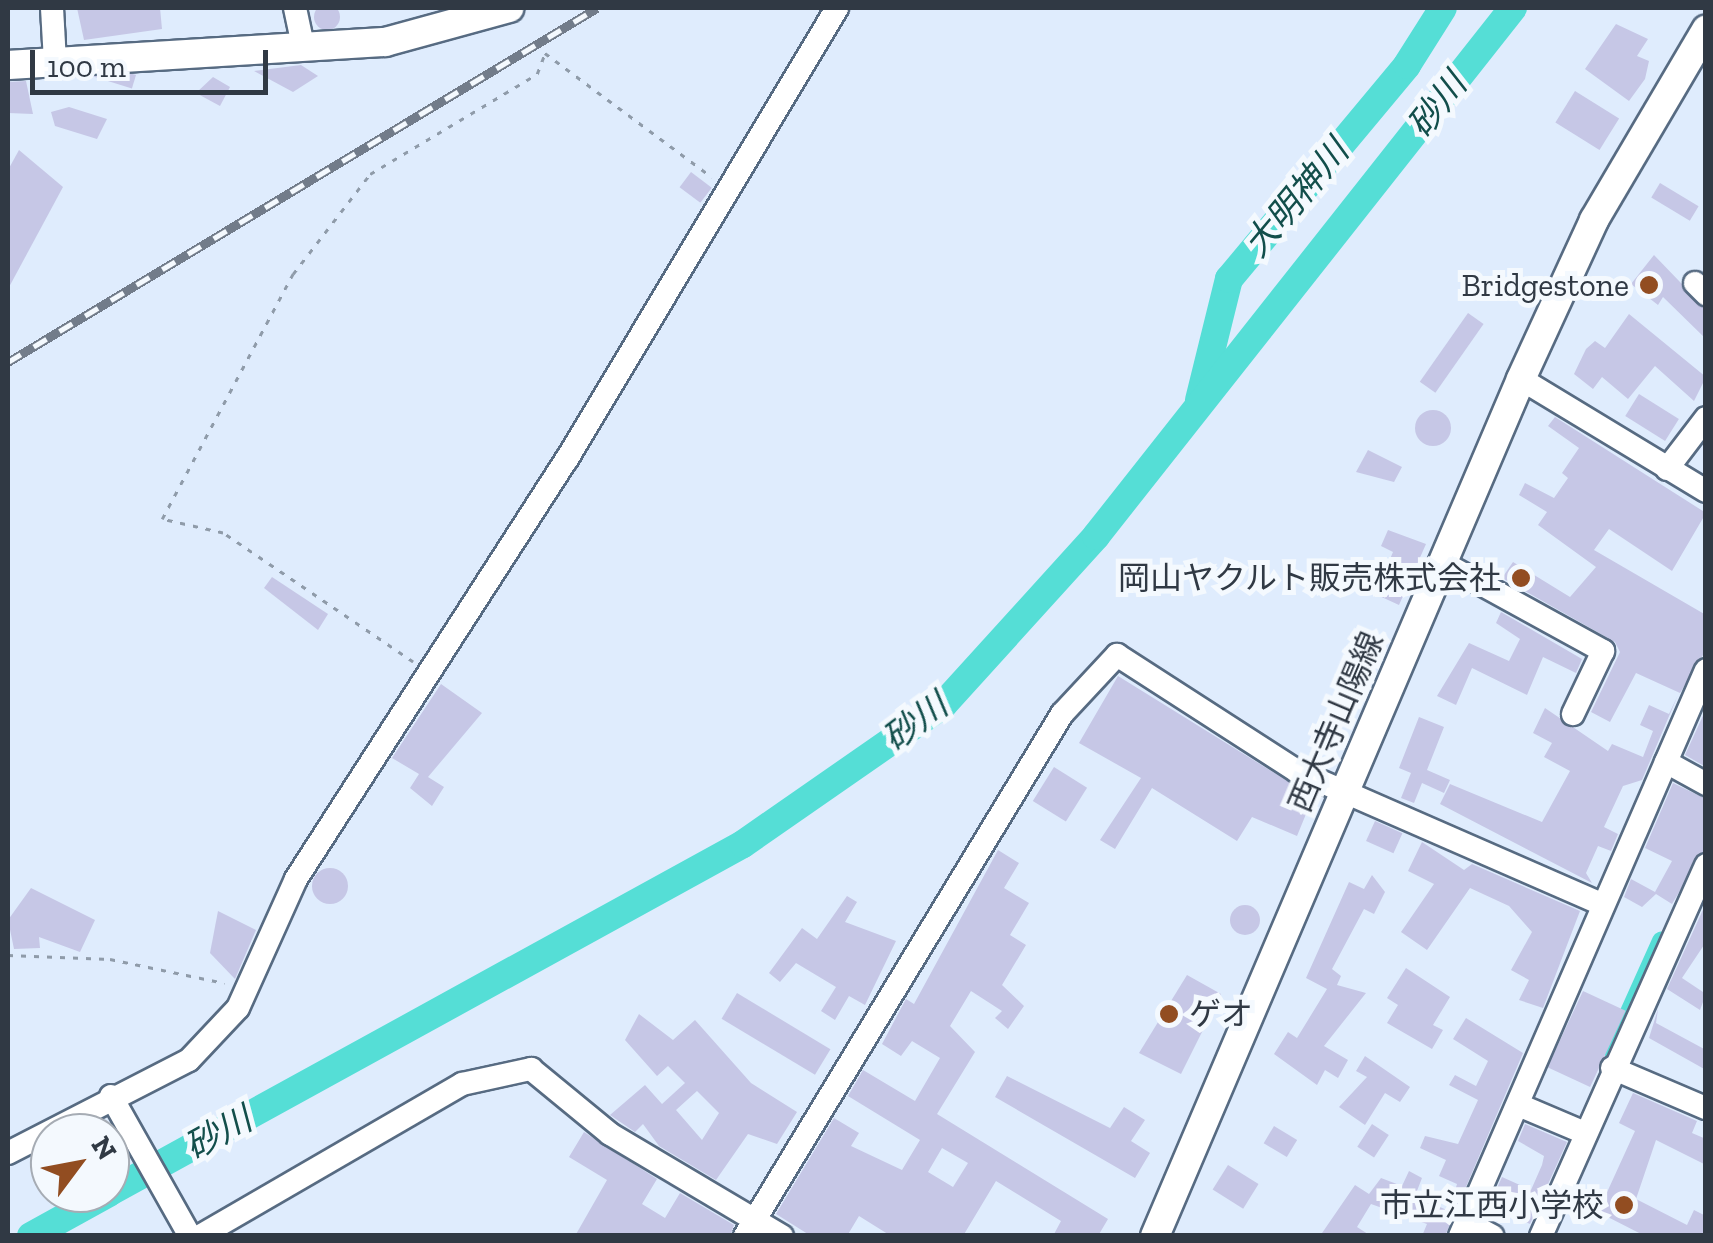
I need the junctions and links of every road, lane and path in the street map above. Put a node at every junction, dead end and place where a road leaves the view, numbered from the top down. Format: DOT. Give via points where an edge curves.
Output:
graph roads {
  1 [pos="52,8"];
  2 [pos="296,8"];
  3 [pos="509,8"];
  4 [pos="837,8"];
  5 [pos="1706,30"];
  6 [pos="303,46"];
  7 [pos="55,62"];
  8 [pos="8,65"];
  9 [pos="1695,69"];
  10 [pos="729,190"];
  11 [pos="1521,379"];
  12 [pos="1706,418"];
  13 [pos="1667,469"];
  14 [pos="1706,490"];
  15 [pos="1442,564"];
  16 [pos="1706,670"];
  17 [pos="432,676"];
  18 [pos="1572,714"];
  19 [pos="1666,762"];
  20 [pos="1706,784"];
  21 [pos="1344,790"];
  22 [pos="1706,865"];
  23 [pos="1599,903"];
  24 [pos="8,955"];
  25 [pos="245,990"];
  26 [pos="1612,1068"];
  27 [pos="111,1096"];
  28 [pos="1521,1106"];
  29 [pos="1706,1108"];
  30 [pos="78,1113"];
  31 [pos="1584,1133"];
  32 [pos="30,1139"];
  33 [pos="8,1153"];
  34 [pos="750,1227"];
  35 [pos="1463,1229"];
  36 [pos="190,1236"];
  37 [pos="200,1236"];
  38 [pos="782,1236"];
  39 [pos="1154,1236"];
  40 [pos="1492,1236"];
  41 [pos="1541,1236"];
  1 -- 7 [label="street"];
  2 -- 6 [label="street"];
  3 -- 6 [label="main road" via="385,42"];
  4 -- 10 [label="street"];
  5 -- 9 [label="main road, 西大寺山陽線"];
  6 -- 7 [label="main road"];
  7 -- 8 [label="main road"];
  9 -- 11 [label="main road, 西大寺山陽線" via="1594,220"];
  10 -- 17 [label="street"];
  10 -- 17 [label="path" via="545,53 537,74 370,174 293,274 162,519 223,533"];
  11 -- 13 [label="street"];
  11 -- 15 [label="main road, 西大寺山陽線"];
  12 -- 13 [label="street"];
  13 -- 14 [label="street"];
  15 -- 18 [label="street" via="1603,651"];
  15 -- 21 [label="main road, 西大寺山陽線"];
  16 -- 19 [label="street"];
  17 -- 25 [label="street" via="296,880"];
  19 -- 20 [label="street"];
  19 -- 23 [label="street"];
  21 -- 23 [label="street"];
  21 -- 34 [label="street" via="1297,772 1117,655 1062,714"];
  21 -- 39 [label="main road, 西大寺山陽線"];
  22 -- 26 [label="street"];
  23 -- 28 [label="street"];
  24 -- 25 [label="path" via="110,959"];
  25 -- 27 [label="street" via="189,1060"];
  26 -- 29 [label="street"];
  26 -- 31 [label="street"];
  27 -- 30 [label="street"];
  27 -- 36 [label="street"];
  28 -- 31 [label="street"];
  28 -- 35 [label="street"];
  31 -- 41 [label="street"];
  32 -- 33 [label="street"];
  34 -- 37 [label="street" via="610,1134 531,1069 462,1084"];
  34 -- 38 [label="street"];
  35 -- 40 [label="street"];
}
